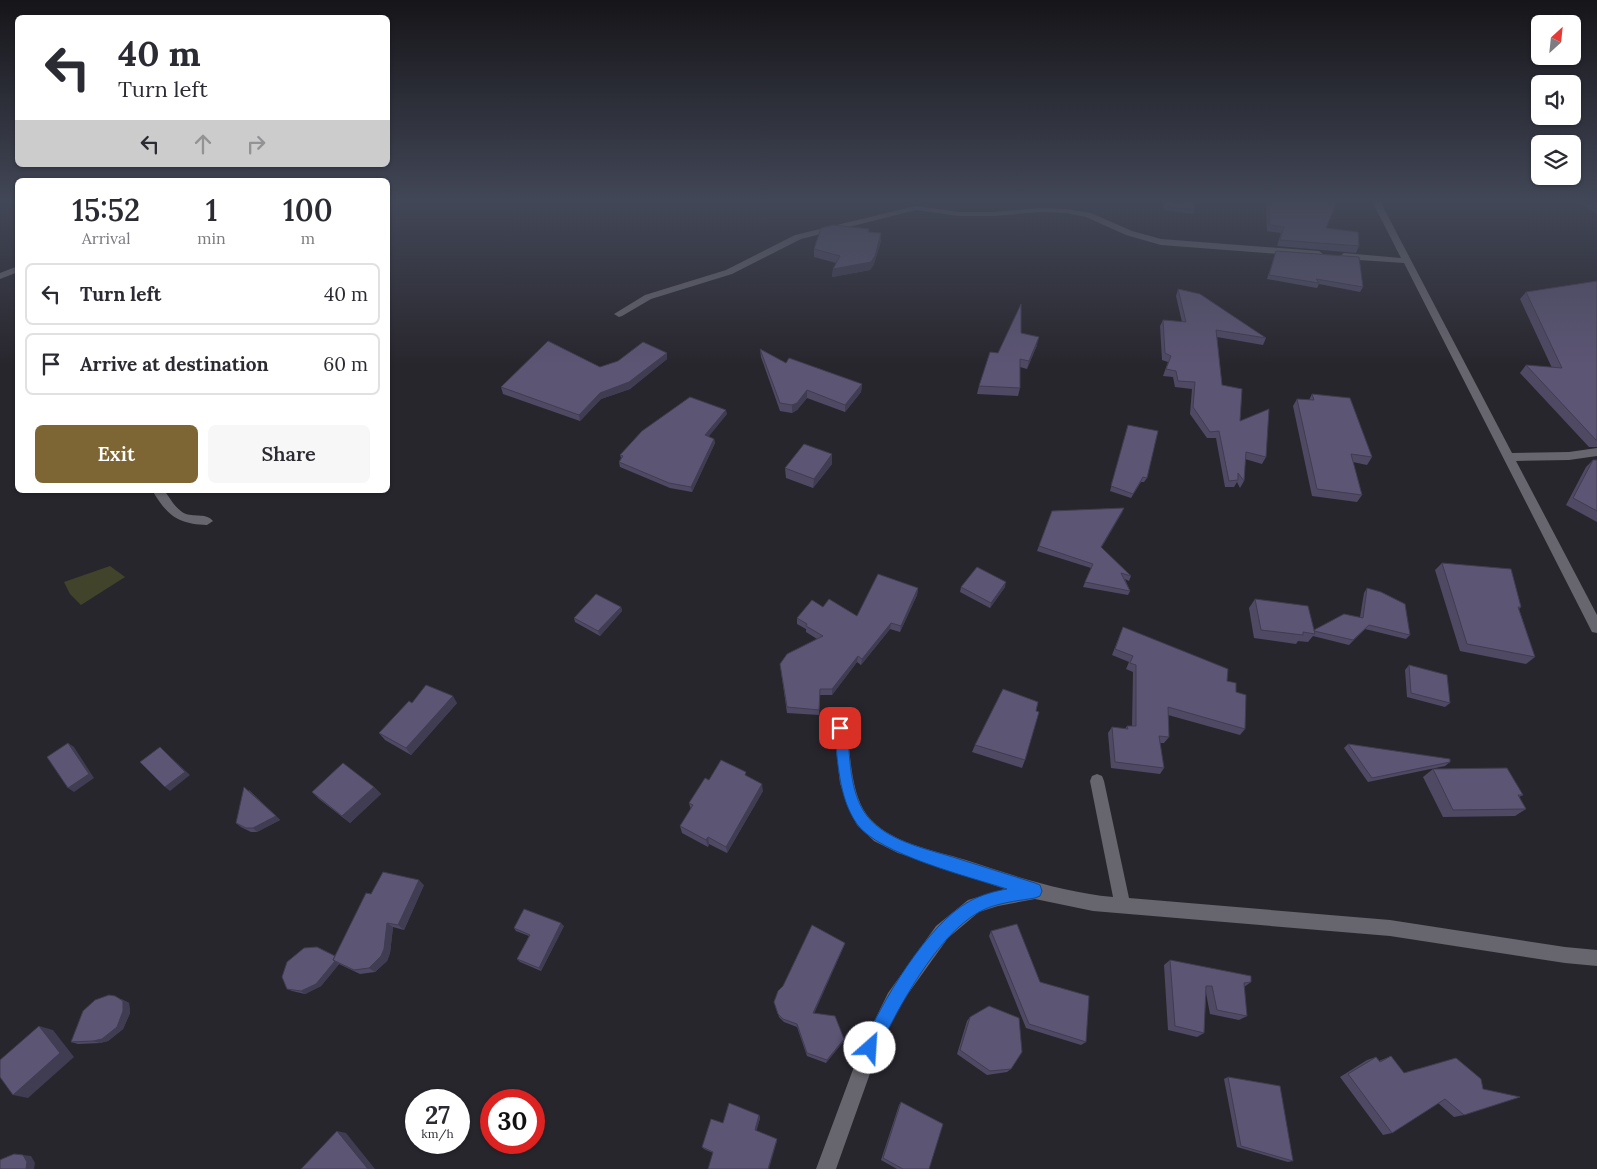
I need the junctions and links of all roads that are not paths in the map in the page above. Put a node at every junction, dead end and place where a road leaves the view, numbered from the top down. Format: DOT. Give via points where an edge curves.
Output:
graph roads {
  1 [pos="761,256"];
  2 [pos="1337,256"];
  3 [pos="1405,256"];
  4 [pos="1408,261"];
  5 [pos="15,270"];
  6 [pos="0,276"];
  7 [pos="619,314"];
  8 [pos="1597,452"];
  9 [pos="1510,457"];
  10 [pos="160,493"];
  11 [pos="207,521"];
  12 [pos="1597,628"];
  13 [pos="839,715"];
  14 [pos="1097,780"];
  15 [pos="1035,891"];
  16 [pos="1123,906"];
  17 [pos="1597,958"];
  18 [pos="826,1169"];
  1 -- 7 [label="street" via="729,272 648,297"];
  2 -- 4 [label="street"];
  3 -- 4 [label="street"];
  4 -- 9 [label="street"];
  5 -- 6 [label="street"];
  8 -- 9 [label="street"];
  9 -- 12 [label="street"];
  10 -- 11 [label="street" via="174,514"];
  13 -- 15 [label="street" via="847,783 854,805 862,820 879,836 903,848"];
  14 -- 16 [label="street"];
  15 -- 16 [label="street" via="1093,904"];
  15 -- 18 [label="street" via="974,906 942,932 920,960 894,999 870,1048"];
  16 -- 17 [label="street" via="1390,928"];
}
